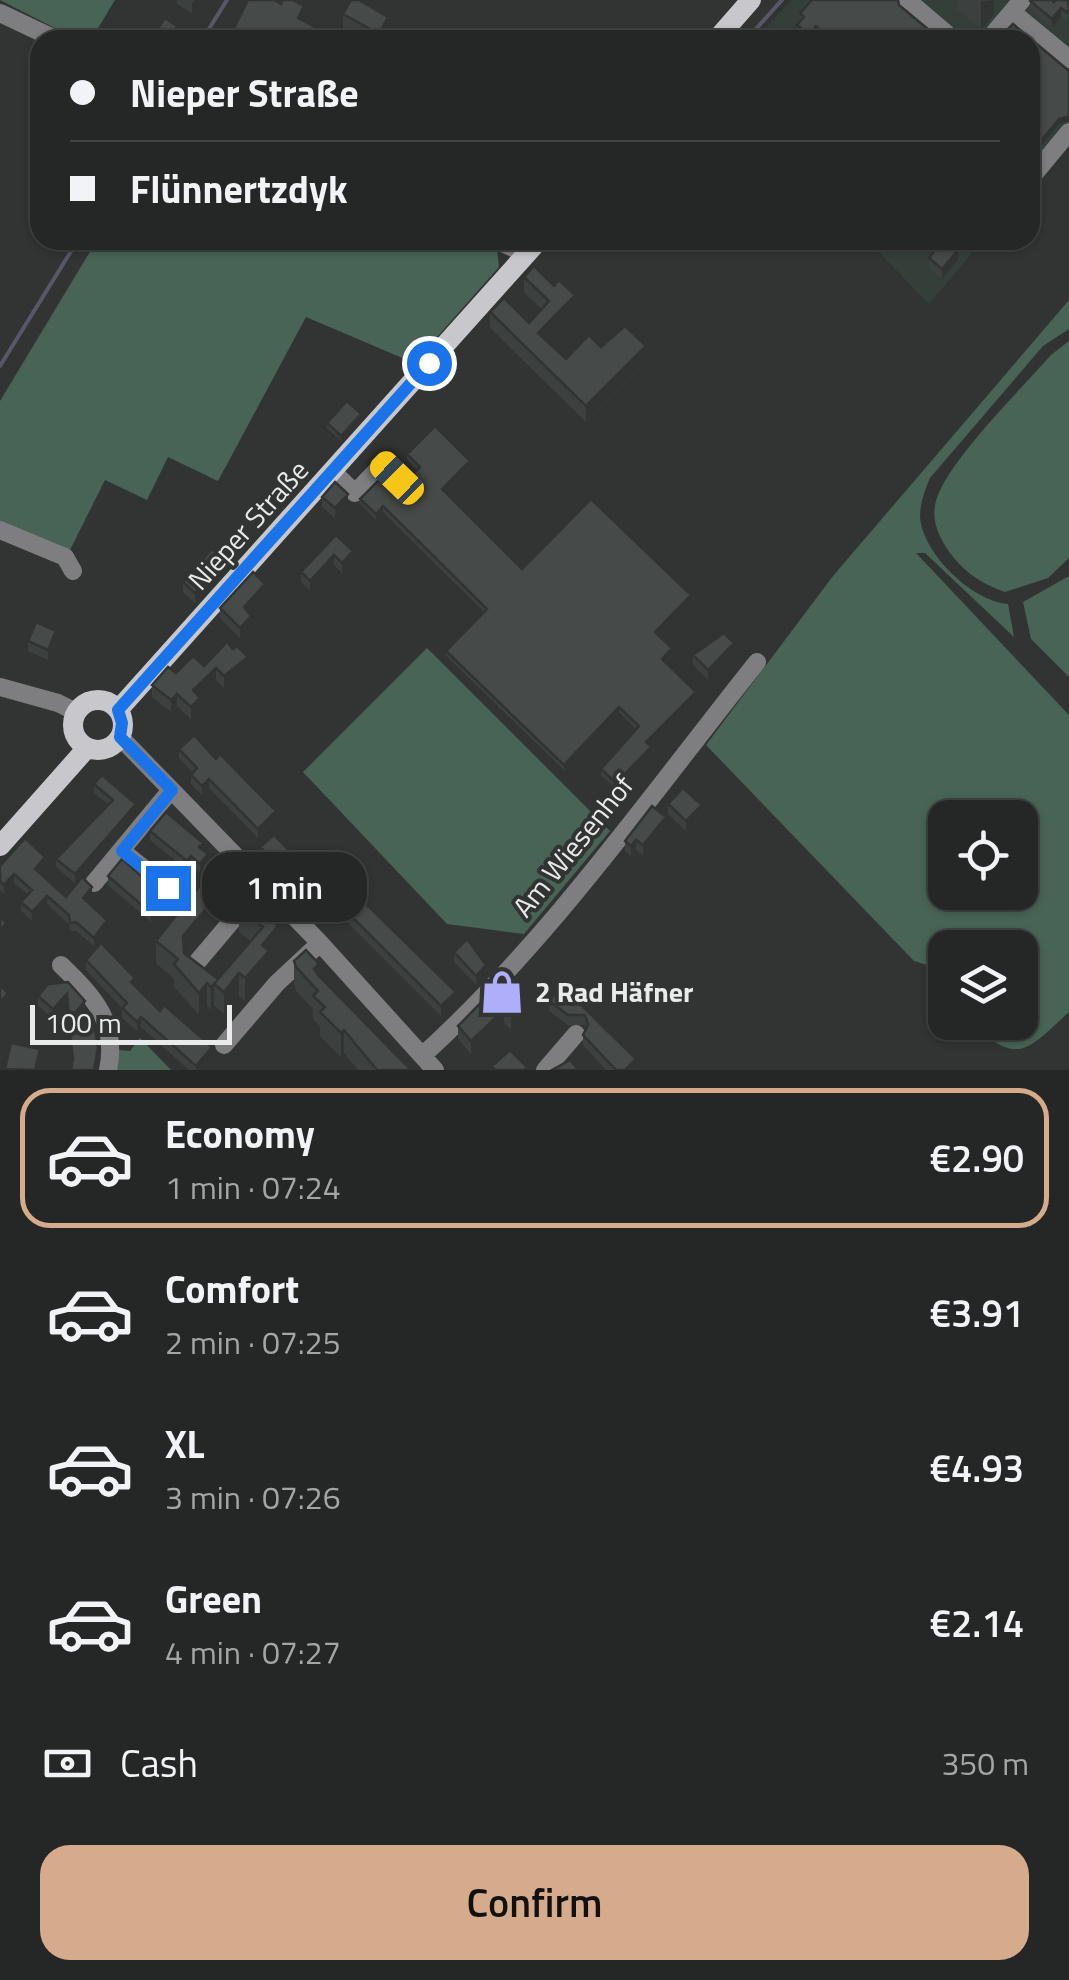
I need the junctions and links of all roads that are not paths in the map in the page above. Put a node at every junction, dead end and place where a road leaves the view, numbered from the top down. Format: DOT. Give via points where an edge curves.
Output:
graph roads {
  1 [pos="751,0"];
  2 [pos="906,0"];
  3 [pos="1017,6"];
  4 [pos="0,13"];
  5 [pos="36,30"];
  6 [pos="725,30"];
  7 [pos="942,30"];
  8 [pos="997,30"];
  9 [pos="1069,59"];
  10 [pos="1069,132"];
  11 [pos="1040,167"];
  12 [pos="529,250"];
  13 [pos="332,472"];
  14 [pos="397,478"];
  15 [pos="0,530"];
  16 [pos="72,571"];
  17 [pos="757,662"];
  18 [pos="0,688"];
  19 [pos="118,710"];
  20 [pos="76,712"];
  21 [pos="120,737"];
  22 [pos="87,748"];
  23 [pos="172,790"];
  24 [pos="0,846"];
  25 [pos="122,851"];
  26 [pos="94,883"];
  27 [pos="263,884"];
  28 [pos="168,888"];
  29 [pos="320,943"];
  30 [pos="62,965"];
  31 [pos="193,967"];
  32 [pos="576,1034"];
  33 [pos="224,1045"];
  34 [pos="428,1063"];
  35 [pos="108,1070"];
  36 [pos="545,1070"];
  1 -- 6 [label="main road"];
  2 -- 7 [label="street"];
  3 -- 8 [label="street"];
  3 -- 9 [label="street"];
  4 -- 5 [label="street"];
  10 -- 11 [label="street"];
  12 -- 13 [label="main road, Nieper Straße"];
  13 -- 14 [label="street" via="354,493 383,464"];
  13 -- 19 [label="main road, Nieper Straße"];
  15 -- 16 [label="street" via="65,558"];
  17 -- 34 [label="street, Am Wiesenhof"];
  18 -- 20 [label="street"];
  19 -- 20 [label="main road" via="93,701"];
  19 -- 21 [label="main road"];
  20 -- 22 [label="main road" via="75,736"];
  21 -- 22 [label="main road" via="102,750"];
  21 -- 23 [label="street"];
  22 -- 24 [label="main road"];
  23 -- 25 [label="street"];
  23 -- 27 [label="street"];
  25 -- 26 [label="street"];
  25 -- 28 [label="street"];
  27 -- 29 [label="street"];
  27 -- 31 [label="street"];
  29 -- 33 [label="street"];
  29 -- 34 [label="street"];
  30 -- 35 [label="street" via="106,1014"];
  32 -- 36 [label="street"];
}
